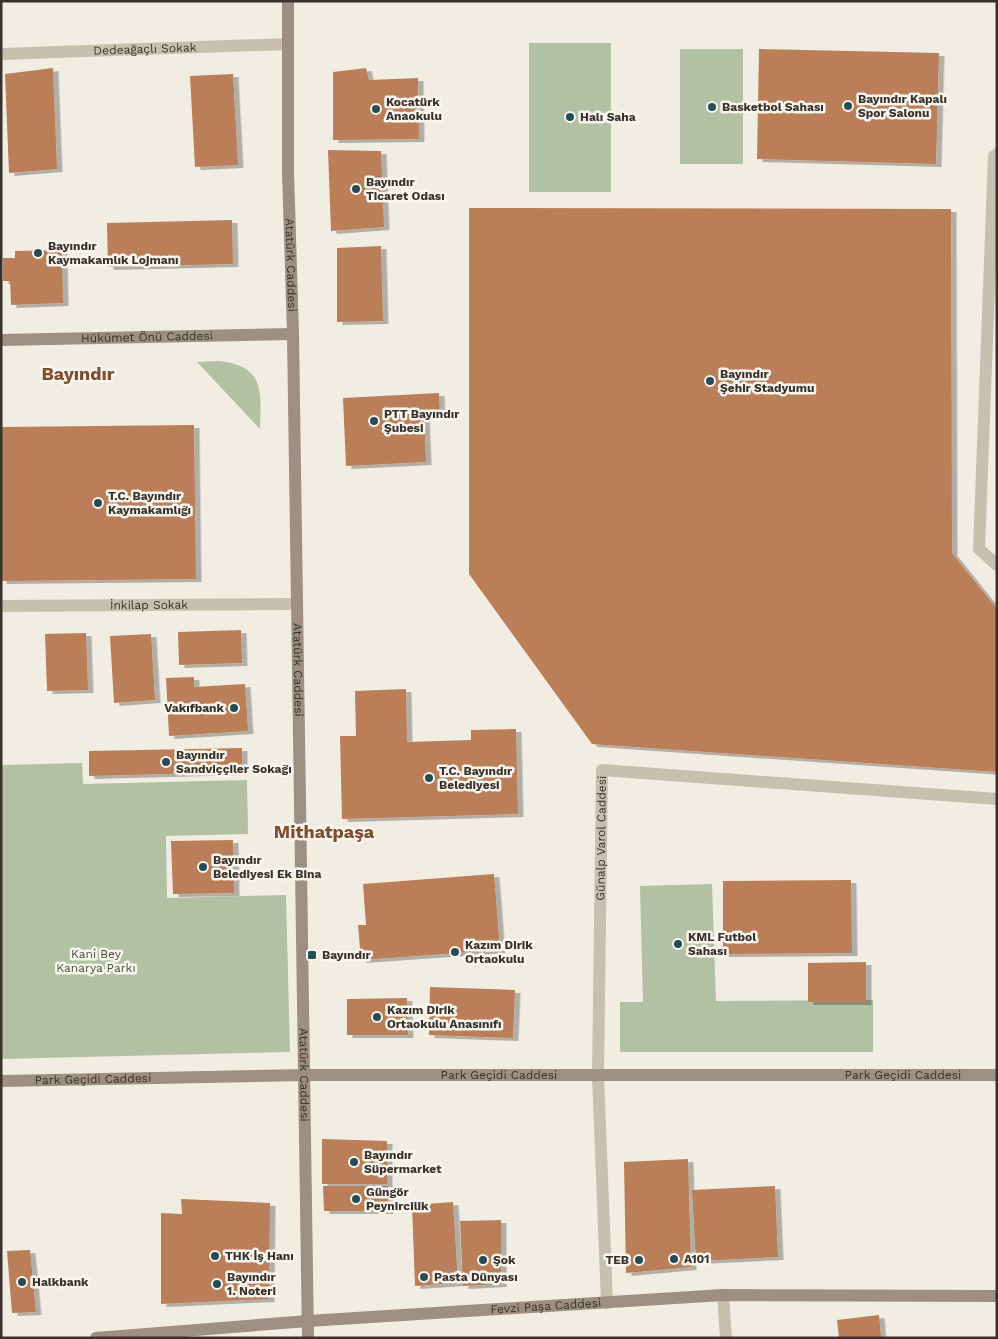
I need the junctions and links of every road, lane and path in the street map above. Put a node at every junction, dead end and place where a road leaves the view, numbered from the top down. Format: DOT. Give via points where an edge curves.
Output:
graph roads {
  1 [pos="288,1"];
  2 [pos="288,44"];
  3 [pos="1,54"];
  4 [pos="997,154"];
  5 [pos="293,334"];
  6 [pos="1,340"];
  7 [pos="991,385"];
  8 [pos="997,565"];
  9 [pos="297,604"];
  10 [pos="1,606"];
  11 [pos="997,799"];
  12 [pos="304,1075"];
  13 [pos="997,1075"];
  14 [pos="598,1076"];
  15 [pos="1,1081"];
  16 [pos="723,1295"];
  17 [pos="997,1296"];
  18 [pos="606,1303"];
  19 [pos="308,1321"];
  20 [pos="96,1338"];
  21 [pos="308,1338"];
  22 [pos="726,1338"];
  1 -- 2 [label="street, Atatürk Caddesi"];
  2 -- 3 [label="street, Dedeağaçlı Sokak"];
  2 -- 5 [label="street, Atatürk Caddesi"];
  4 -- 7 [label="street" via="994,156"];
  5 -- 6 [label="street, Hükümet Önü Caddesi"];
  5 -- 9 [label="street, Atatürk Caddesi"];
  7 -- 8 [label="street" via="979,549"];
  9 -- 10 [label="street, İnkilap Sokak"];
  9 -- 12 [label="street, Atatürk Caddesi"];
  11 -- 14 [label="street, Günalp Varol Caddesi" via="602,770"];
  12 -- 14 [label="street, Park Geçidi Caddesi"];
  12 -- 15 [label="street, Park Geçidi Caddesi"];
  12 -- 19 [label="street, Atatürk Caddesi"];
  13 -- 14 [label="street, Park Geçidi Caddesi"];
  14 -- 18 [label="street, Günalp Varol Caddesi"];
  16 -- 17 [label="street, Fevzi Paşa Caddesi"];
  16 -- 18 [label="street, Fevzi Paşa Caddesi"];
  16 -- 22 [label="street"];
  18 -- 19 [label="street, Fevzi Paşa Caddesi"];
  19 -- 20 [label="street, Fevzi Paşa Caddesi"];
  19 -- 21 [label="street, Atatürk Caddesi"];
}
